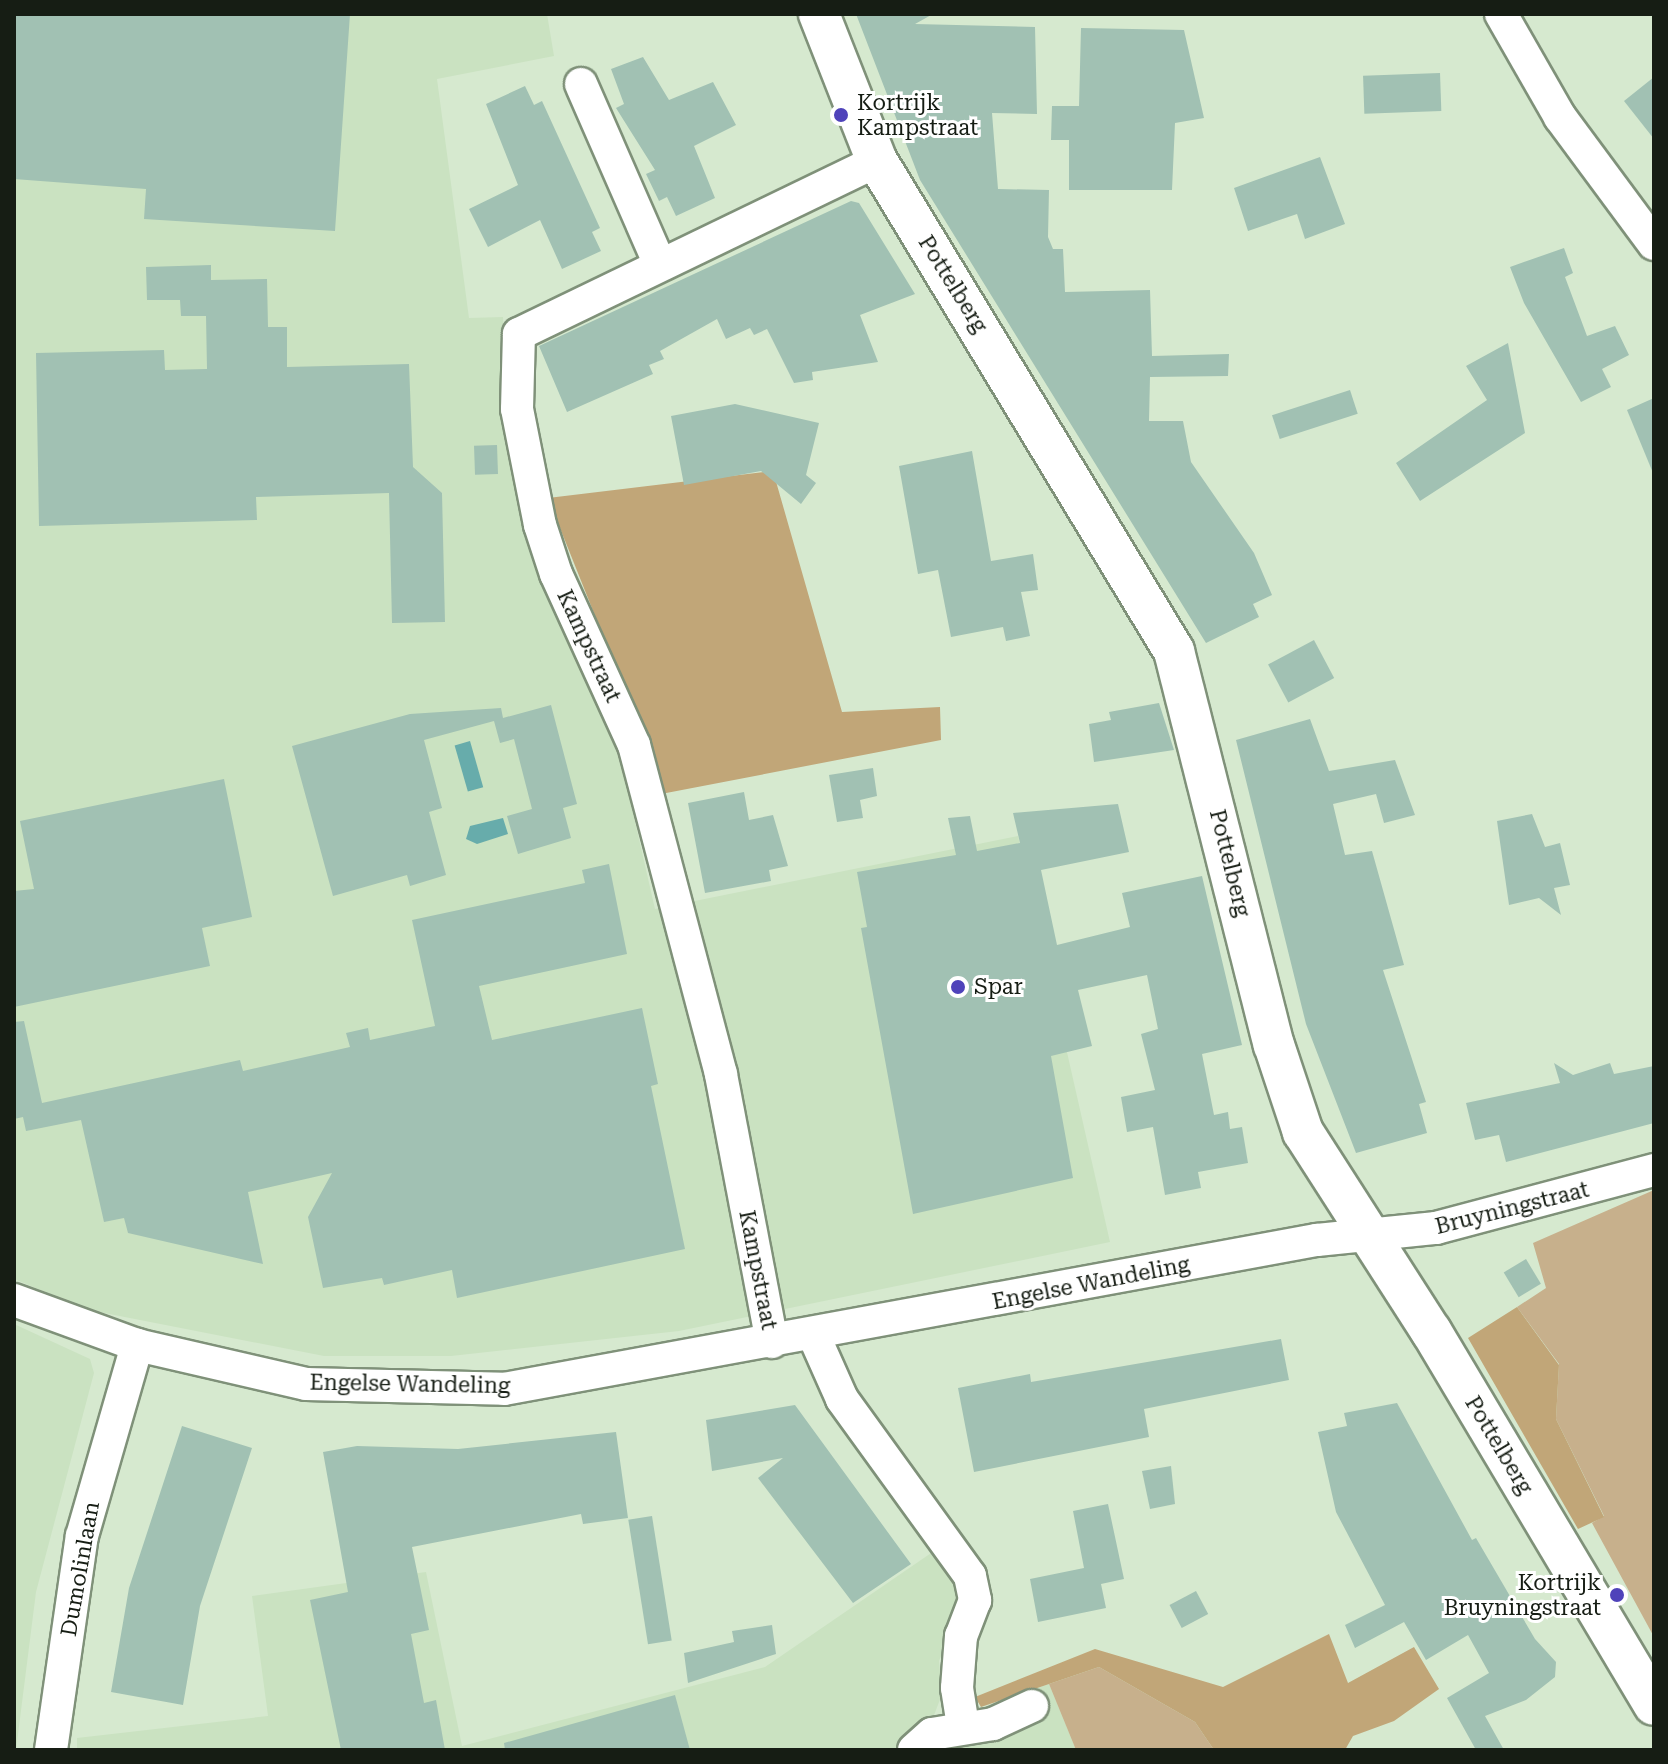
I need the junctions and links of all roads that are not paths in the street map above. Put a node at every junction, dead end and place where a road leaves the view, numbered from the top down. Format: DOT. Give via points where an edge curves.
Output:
graph roads {
  1 [pos="819,14"];
  2 [pos="1501,14"];
  3 [pos="581,84"];
  4 [pos="877,161"];
  5 [pos="1654,244"];
  6 [pos="660,265"];
  7 [pos="1654,1170"];
  8 [pos="1367,1232"];
  9 [pos="14,1300"];
  10 [pos="814,1336"];
  11 [pos="772,1342"];
  12 [pos="137,1345"];
  13 [pos="1654,1705"];
  14 [pos="1032,1706"];
  15 [pos="963,1727"];
  16 [pos="51,1750"];
  17 [pos="914,1750"];
  1 -- 4 [label="main road, Pottelberg"];
  2 -- 5 [label="street" via="1560,117"];
  3 -- 6 [label="street"];
  4 -- 6 [label="street, Kampstraat"];
  4 -- 8 [label="main road, Pottelberg" via="1174,651 1287,1089 1303,1132"];
  6 -- 11 [label="street, Kampstraat" via="519,334 517,409 556,574 634,745 677,901 721,1074"];
  7 -- 8 [label="street, Bruyningstraat" via="1515,1211 1436,1228"];
  8 -- 10 [label="street, Engelse Wandeling"];
  8 -- 13 [label="main road, Pottelberg"];
  9 -- 12 [label="street, Engelse Wandeling"];
  10 -- 11 [label="street, Engelse Wandeling"];
  10 -- 15 [label="street" via="842,1399 970,1576 975,1600 961,1636 957,1688"];
  11 -- 12 [label="street, Engelse Wandeling" via="504,1389 306,1384"];
  12 -- 16 [label="street, Dumolinlaan" via="82,1536"];
  14 -- 15 [label="street" via="993,1724"];
  15 -- 17 [label="street" via="932,1734"];
}
